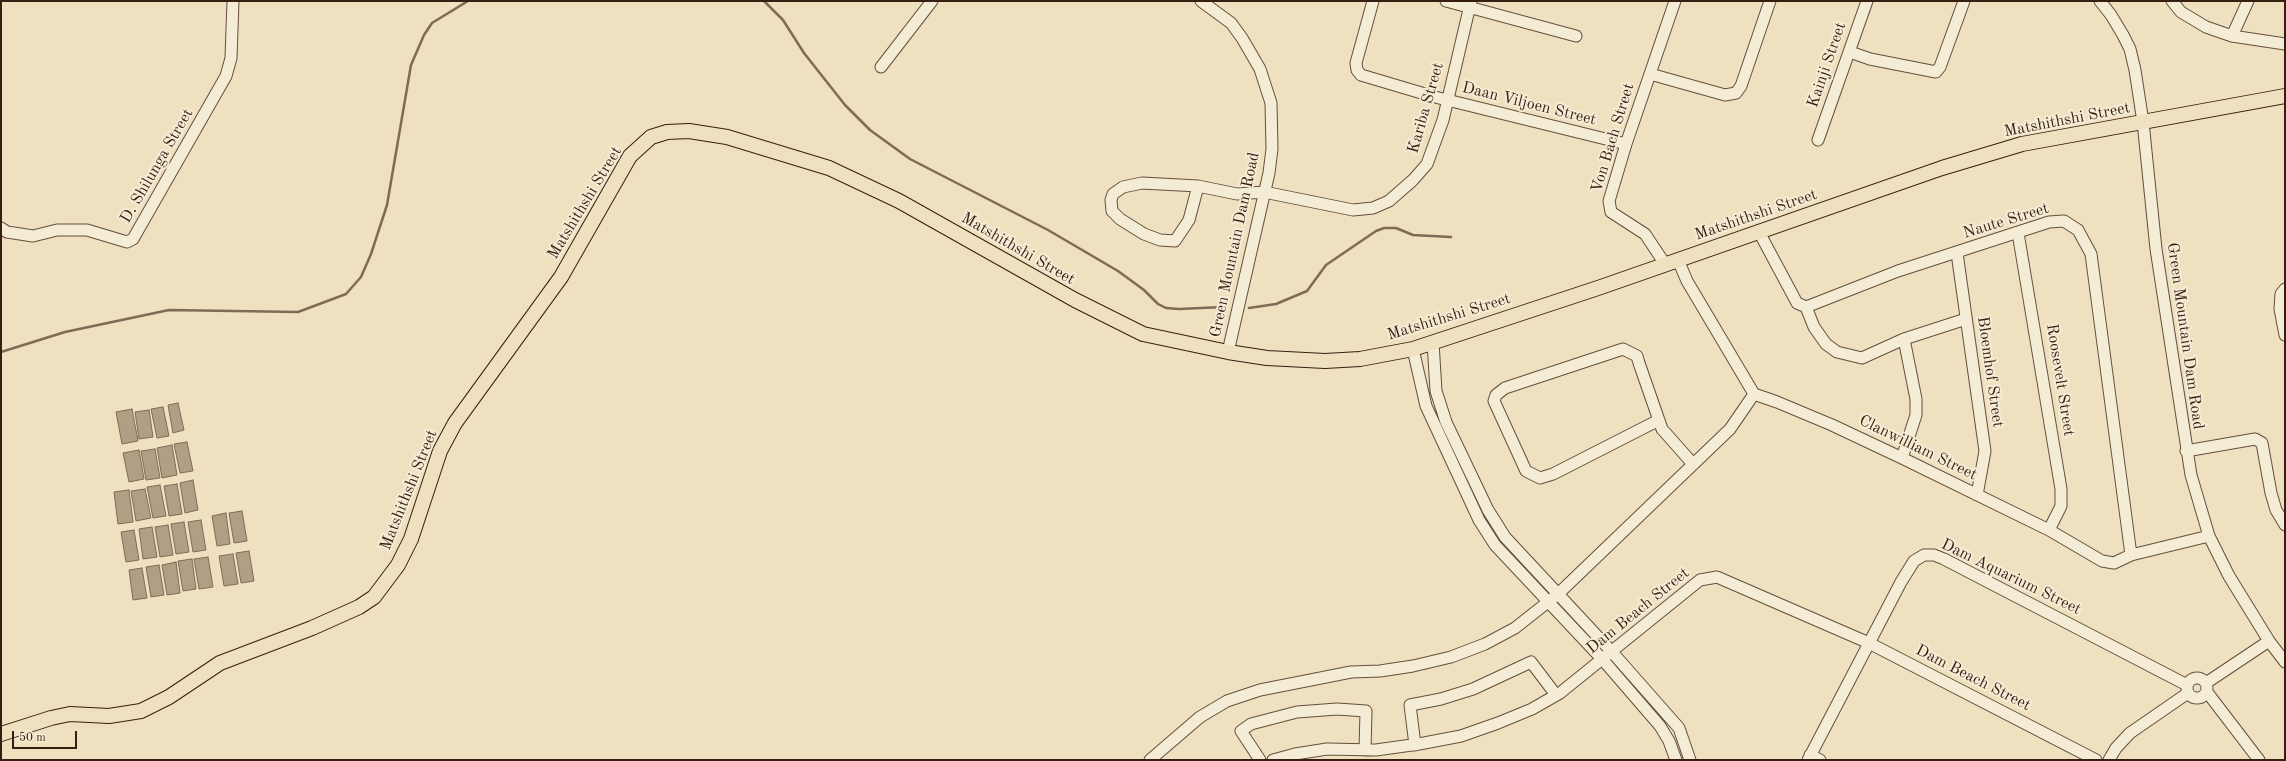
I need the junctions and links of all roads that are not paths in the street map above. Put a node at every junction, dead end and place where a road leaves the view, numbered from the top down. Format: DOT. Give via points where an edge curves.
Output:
graph roads {
  1 [pos="233,1"];
  2 [pos="932,1"];
  3 [pos="1201,1"];
  4 [pos="1373,1"];
  5 [pos="1446,1"];
  6 [pos="1675,1"];
  7 [pos="1770,1"];
  8 [pos="1867,1"];
  9 [pos="1964,1"];
  10 [pos="2172,1"];
  11 [pos="2248,1"];
  12 [pos="2106,3"];
  13 [pos="1470,4"];
  14 [pos="1576,36"];
  15 [pos="2232,36"];
  16 [pos="2285,44"];
  17 [pos="1850,52"];
  18 [pos="881,67"];
  19 [pos="1650,74"];
  20 [pos="2285,96"];
  21 [pos="1448,100"];
  22 [pos="2143,122"];
  23 [pos="1818,140"];
  24 [pos="1626,144"];
  25 [pos="1198,186"];
  26 [pos="1264,192"];
  27 [pos="1,228"];
  28 [pos="1760,232"];
  29 [pos="2018,233"];
  30 [pos="1957,253"];
  31 [pos="1678,260"];
  32 [pos="1665,264"];
  33 [pos="2285,289"];
  34 [pos="1806,307"];
  35 [pos="1966,319"];
  36 [pos="2285,335"];
  37 [pos="1904,339"];
  38 [pos="1433,342"];
  39 [pos="1413,349"];
  40 [pos="1228,352"];
  41 [pos="1754,394"];
  42 [pos="1659,420"];
  43 [pos="2186,451"];
  44 [pos="1902,458"];
  45 [pos="1693,464"];
  46 [pos="1978,495"];
  47 [pos="2285,525"];
  48 [pos="2049,530"];
  49 [pos="2209,536"];
  50 [pos="2131,555"];
  51 [pos="1558,594"];
  52 [pos="1548,603"];
  53 [pos="2269,641"];
  54 [pos="1869,643"];
  55 [pos="1612,652"];
  56 [pos="1603,660"];
  57 [pos="2285,662"];
  58 [pos="2206,687"];
  59 [pos="2188,689"];
  60 [pos="1556,695"];
  61 [pos="1,734"];
  62 [pos="1415,745"];
  63 [pos="1365,750"];
  64 [pos="1813,758"];
  65 [pos="1150,760"];
  66 [pos="1260,760"];
  67 [pos="1273,760"];
  68 [pos="1676,760"];
  69 [pos="1690,760"];
  70 [pos="2096,760"];
  71 [pos="2109,760"];
  72 [pos="2259,760"];
  1 -- 27 [label="street, D. Shilunga Street" via="231,58 226,76 133,239 127,242 87,230 57,230 32,236 7,232"];
  2 -- 18 [label="street"];
  3 -- 26 [label="street, Green Mountain Dam Road" via="1231,24 1254,56 1265,81 1271,103 1272,149"];
  4 -- 21 [label="street, Daan Viljoen Street" via="1356,63 1357,70 1361,75 1371,79"];
  5 -- 13 [label="street"];
  6 -- 19 [label="street, Von Bach Street"];
  7 -- 19 [label="street" via="1741,86 1736,93 1725,95"];
  8 -- 17 [label="street, Kainji Street"];
  9 -- 17 [label="street" via="1936,72 1870,59"];
  10 -- 15 [label="street" via="2181,12 2193,20"];
  11 -- 15 [label="street"];
  12 -- 22 [label="street, Green Mountain Dam Road" via="2130,49"];
  13 -- 14 [label="street"];
  13 -- 21 [label="street, Kariba Street"];
  15 -- 16 [label="street"];
  17 -- 23 [label="street, Kainji Street"];
  19 -- 24 [label="street, Von Bach Street"];
  20 -- 22 [label="main road, Matshithshi Street"];
  21 -- 24 [label="street, Daan Viljoen Street"];
  21 -- 26 [label="street, Kariba Street" via="1428,164 1389,200 1373,208 1353,210"];
  22 -- 28 [label="main road, Matshithshi Street" via="2022,144 1942,168"];
  22 -- 43 [label="street, Green Mountain Dam Road" via="2156,249"];
  24 -- 32 [label="street, Von Bach Street" via="1609,201 1611,212 1644,234"];
  25 -- 25 [label="street, Kariba Street" via="1142,183 1123,187 1113,194 1112,211 1120,220 1144,234 1160,240 1175,240 1189,220"];
  25 -- 26 [label="street, Kariba Street" via="1237,194"];
  26 -- 40 [label="street, Green Mountain Dam Road"];
  28 -- 31 [label="main road, Matshithshi Street"];
  28 -- 34 [label="street" via="1797,303"];
  29 -- 30 [label="street, Naute Street"];
  29 -- 48 [label="street, Roosevelt Street" via="2061,489 2061,506"];
  29 -- 50 [label="street, Naute Street" via="2049,222 2064,222 2078,230 2091,254"];
  30 -- 34 [label="street, Naute Street" via="1898,271"];
  30 -- 35 [label="street, Bloemhof Street"];
  31 -- 32 [label="main road, Matshithshi Street"];
  31 -- 41 [label="street" via="1687,281"];
  32 -- 38 [label="main road, Matshithshi Street"];
  33 -- 36 [label="street" via="2281,294 2280,303"];
  34 -- 37 [label="street" via="1814,327 1826,344 1837,352 1849,356 1866,356"];
  35 -- 37 [label="street"];
  35 -- 46 [label="street, Bloemhof Street" via="1985,451"];
  37 -- 44 [label="street" via="1916,399 1916,415"];
  38 -- 39 [label="main road, Matshithshi Street"];
  38 -- 51 [label="street" via="1436,391 1446,422 1488,510 1505,537"];
  39 -- 40 [label="main road, Matshithshi Street" via="1360,359 1325,361 1267,358"];
  39 -- 52 [label="street" via="1426,406 1479,520 1495,545"];
  40 -- 61 [label="main road, Matshithshi Street" via="1143,334 1075,300 899,201 829,168 727,137 678,131 652,137 630,156 561,277 455,422 440,451 411,539 398,565 374,597 316,626 220,664 169,697 141,711 109,716 70,714"];
  41 -- 44 [label="street, Clanwilliam Street" via="1832,424"];
  41 -- 45 [label="street" via="1730,429"];
  42 -- 42 [label="street" via="1636,356 1623,349 1505,388 1496,395 1494,401 1526,471 1540,478 1553,474"];
  42 -- 45 [label="street" via="1662,429"];
  43 -- 47 [label="street" via="2255,439 2262,443 2271,493 2276,510"];
  43 -- 49 [label="street, Green Mountain Dam Road"];
  44 -- 46 [label="street, Clanwilliam Street"];
  45 -- 51 [label="street"];
  46 -- 48 [label="street, Clanwilliam Street"];
  48 -- 50 [label="street, Clanwilliam Street" via="2102,561 2114,563"];
  49 -- 50 [label="street, Clanwilliam Street"];
  49 -- 53 [label="street, Green Mountain Dam Road" via="2238,592"];
  51 -- 52 [label="street"];
  51 -- 55 [label="street"];
  52 -- 56 [label="street"];
  52 -- 65 [label="street" via="1515,628 1485,644 1450,657 1414,666 1350,672 1260,690 1227,701 1200,717"];
  53 -- 57 [label="street, Green Mountain Dam Road"];
  53 -- 58 [label="street"];
  54 -- 55 [label="street, Dam Beach Street" via="1718,577 1700,580"];
  54 -- 59 [label="street, Dam Aquarium Street" via="1914,561 1924,555 1934,555"];
  54 -- 64 [label="street, Dam Aquarium Street"];
  54 -- 70 [label="street, Dam Beach Street"];
  55 -- 56 [label="street, Dam Beach Street"];
  55 -- 69 [label="street" via="1679,728"];
  56 -- 60 [label="street, Dam Beach Street"];
  56 -- 68 [label="street" via="1660,726"];
  58 -- 59 [label="street" via="2198,698 2192,697"];
  58 -- 59 [label="street" via="2198,677 2191,679"];
  58 -- 72 [label="street"];
  59 -- 71 [label="street" via="2130,733"];
  60 -- 62 [label="street, Dam Beach Street" via="1532,709 1498,723 1461,736"];
  60 -- 62 [label="street" via="1531,662 1473,689 1410,705"];
  62 -- 63 [label="street, Dam Beach Street"];
  63 -- 66 [label="street" via="1366,711 1337,709 1298,712 1251,724 1240,731"];
  63 -- 67 [label="street, Dam Beach Street" via="1327,749"];
}
